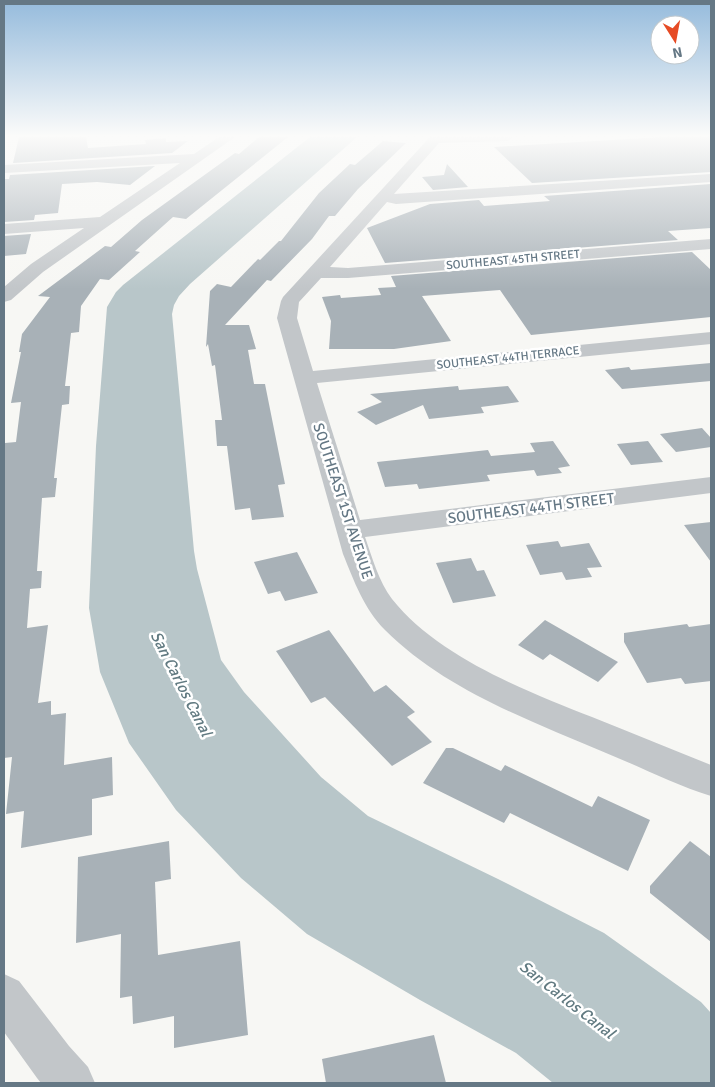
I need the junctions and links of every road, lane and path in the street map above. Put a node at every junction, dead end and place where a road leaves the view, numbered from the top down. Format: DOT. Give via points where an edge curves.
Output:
graph roads {
  1 [pos="154,188"];
  2 [pos="390,188"];
  3 [pos="565,188"];
  4 [pos="382,197"];
  5 [pos="104,222"];
  6 [pos="4,229"];
  7 [pos="711,244"];
  8 [pos="315,272"];
  9 [pos="4,296"];
  10 [pos="711,338"];
  11 [pos="305,378"];
  12 [pos="711,486"];
  13 [pos="350,530"];
  14 [pos="709,777"];
  15 [pos="4,996"];
  16 [pos="72,1083"];
  1 -- 5 [label="street"];
  2 -- 4 [label="street, SOUTHEAST 1ST AVENUE"];
  3 -- 4 [label="street" via="396,199"];
  4 -- 8 [label="street, SOUTHEAST 1ST AVENUE"];
  5 -- 6 [label="street"];
  5 -- 9 [label="street" via="26,276"];
  7 -- 8 [label="street, SOUTHEAST 45TH STREET" via="348,273"];
  8 -- 11 [label="street, SOUTHEAST 1ST AVENUE" via="290,301 287,318"];
  10 -- 11 [label="street, SOUTHEAST 44TH TERRACE"];
  11 -- 13 [label="street, SOUTHEAST 1ST AVENUE"];
  12 -- 13 [label="street, SOUTHEAST 44TH STREET"];
  13 -- 14 [label="street, SOUTHEAST 1ST AVENUE" via="370,586 380,604 395,622 436,656 510,698"];
  15 -- 16 [label="street"];
}
